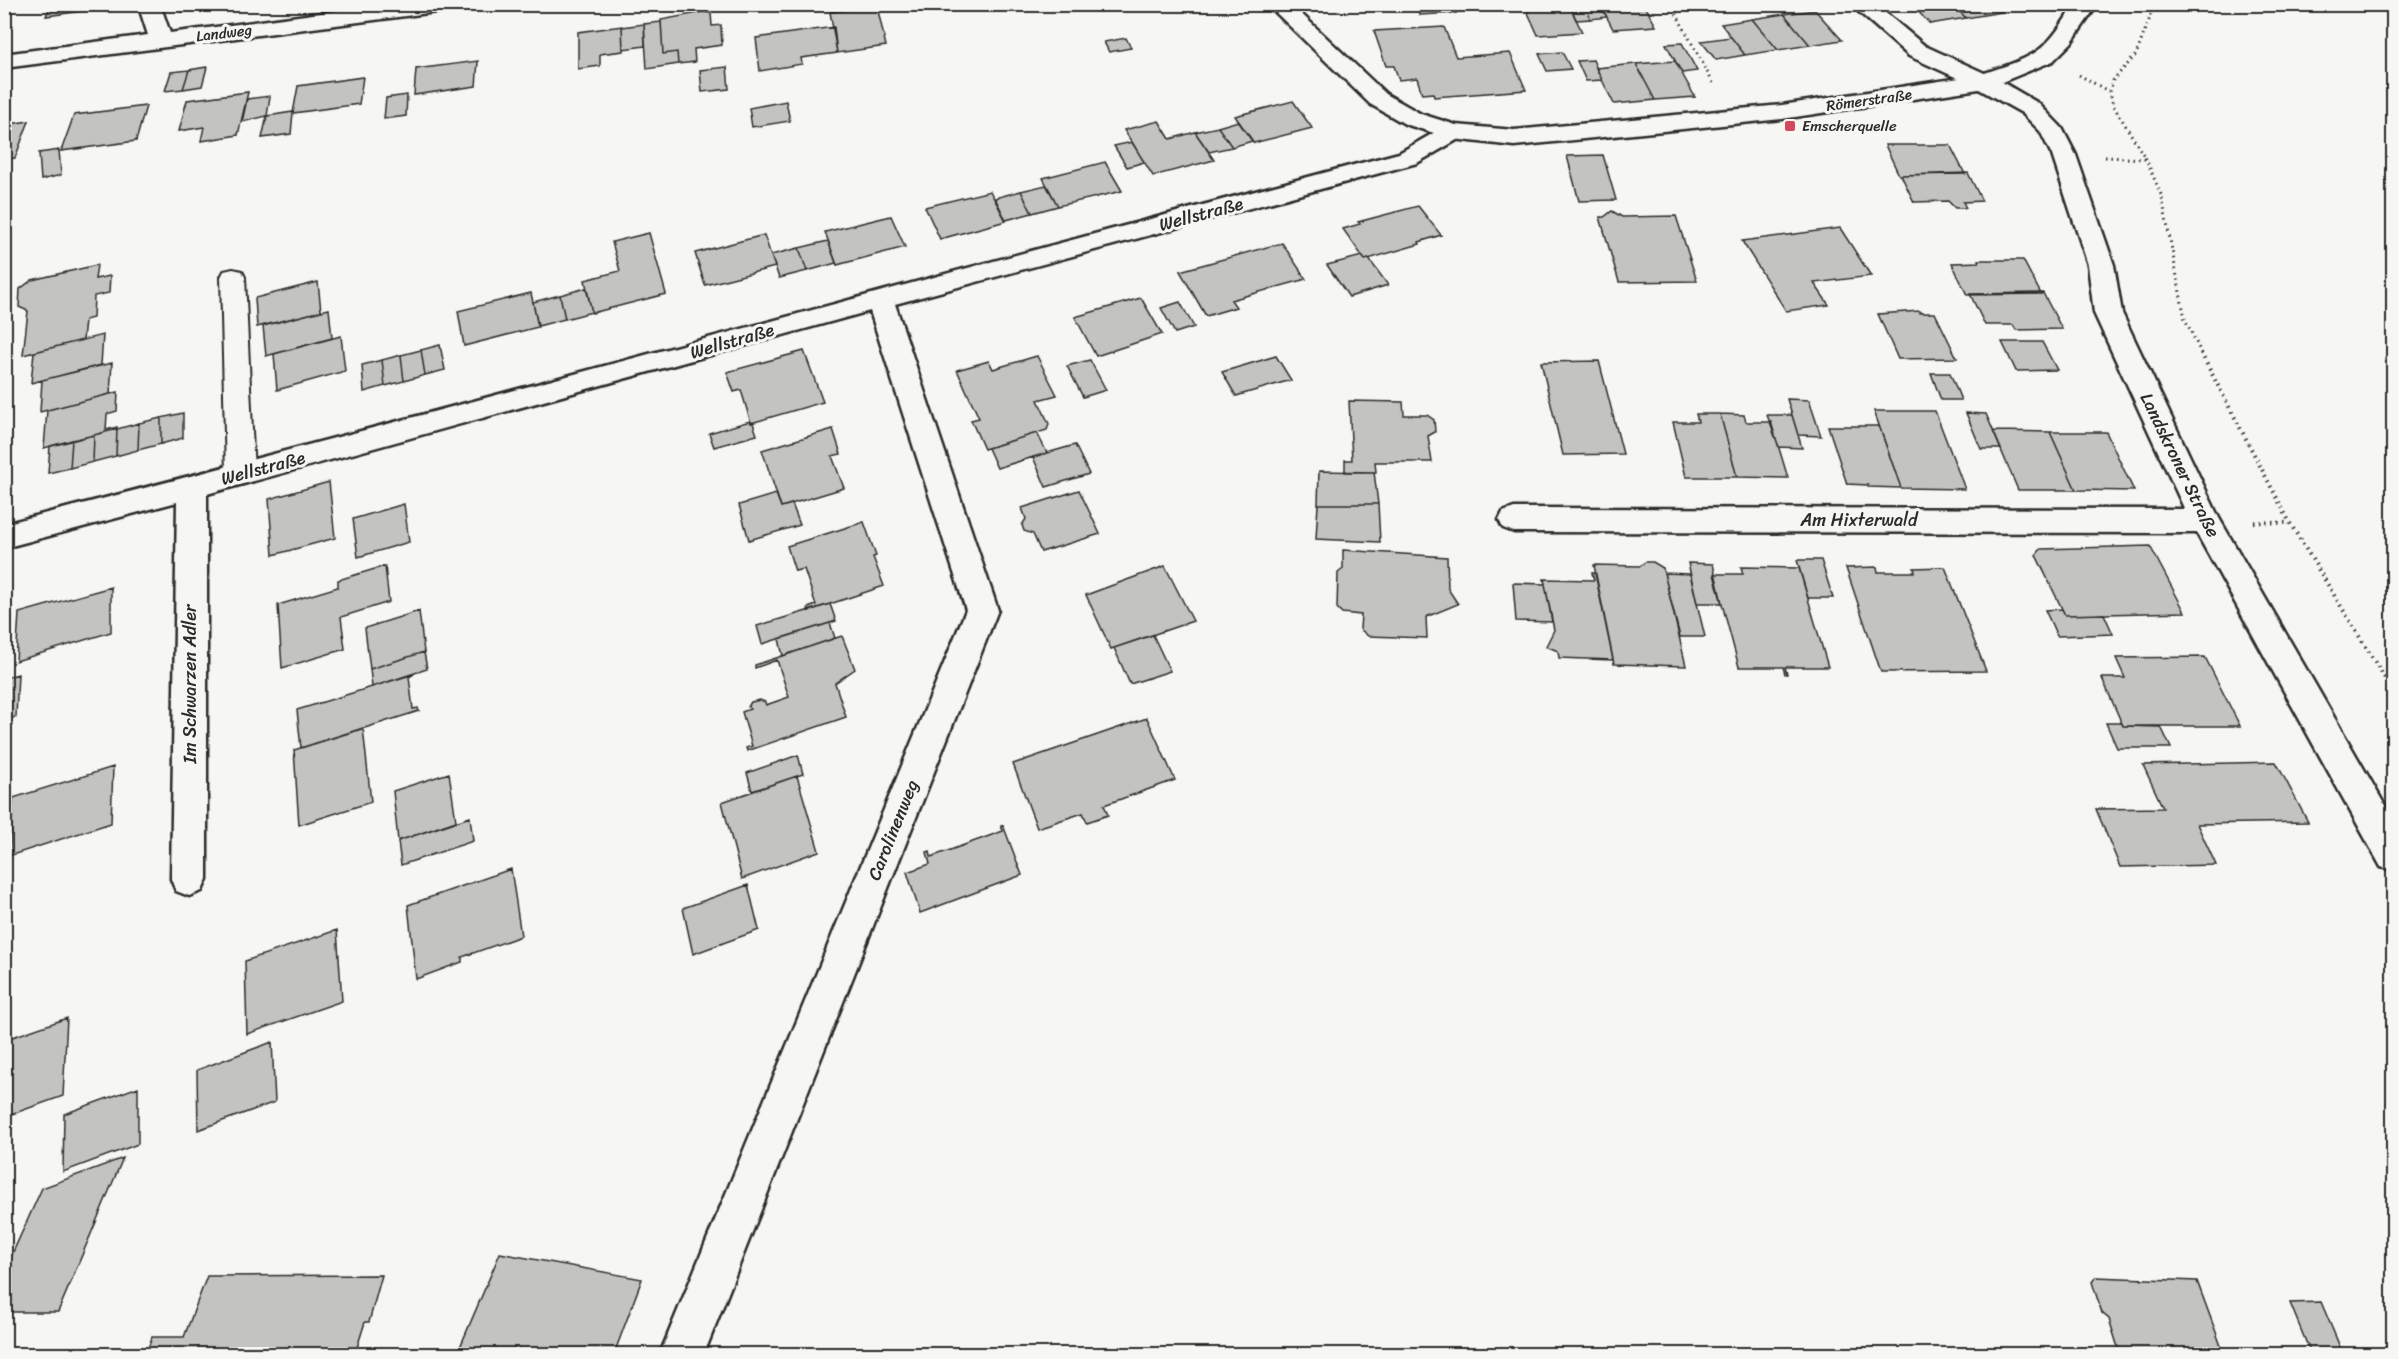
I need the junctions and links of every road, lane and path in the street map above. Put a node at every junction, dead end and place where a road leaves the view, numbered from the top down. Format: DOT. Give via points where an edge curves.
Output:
graph roads {
  1 [pos="149,4"];
  2 [pos="444,4"];
  3 [pos="1278,4"];
  4 [pos="1671,4"];
  5 [pos="1861,4"];
  6 [pos="2087,4"];
  7 [pos="2155,4"];
  8 [pos="162,42"];
  9 [pos="4,61"];
  10 [pos="1983,81"];
  11 [pos="1731,118"];
  12 [pos="1453,132"];
  13 [pos="233,277"];
  14 [pos="880,299"];
  15 [pos="240,474"];
  16 [pos="192,488"];
  17 [pos="1514,520"];
  18 [pos="2205,521"];
  19 [pos="4,536"];
  20 [pos="2394,693"];
  21 [pos="2394,855"];
  22 [pos="189,879"];
  23 [pos="682,1354"];
  1 -- 8 [label="street"];
  2 -- 8 [label="street, Landweg"];
  3 -- 12 [label="street, Römerstraße" via="1378,99 1413,119"];
  4 -- 11 [label="path"];
  5 -- 10 [label="street, Landskroner Straße" via="1917,51"];
  6 -- 10 [label="street, Römerstraße" via="2045,56"];
  7 -- 20 [label="path" via="2136,55 2114,80 2110,92 2162,197 2185,319 2290,524"];
  8 -- 9 [label="street, Landweg"];
  10 -- 11 [label="street, Römerstraße"];
  10 -- 18 [label="street, Landskroner Straße" via="2030,108 2050,128 2064,155 2101,265 2108,313"];
  11 -- 12 [label="street, Römerstraße" via="1514,138"];
  12 -- 14 [label="street, Wellstraße" via="1408,158"];
  13 -- 15 [label="lane"];
  14 -- 15 [label="street, Wellstraße"];
  14 -- 23 [label="street, Carolinenweg" via="982,610"];
  15 -- 16 [label="street, Wellstraße"];
  16 -- 19 [label="street, Wellstraße"];
  16 -- 22 [label="street, Im Schwarzen Adler"];
  17 -- 18 [label="street, Am Hixterwald"];
  18 -- 21 [label="street, Landskroner Straße"];
}
